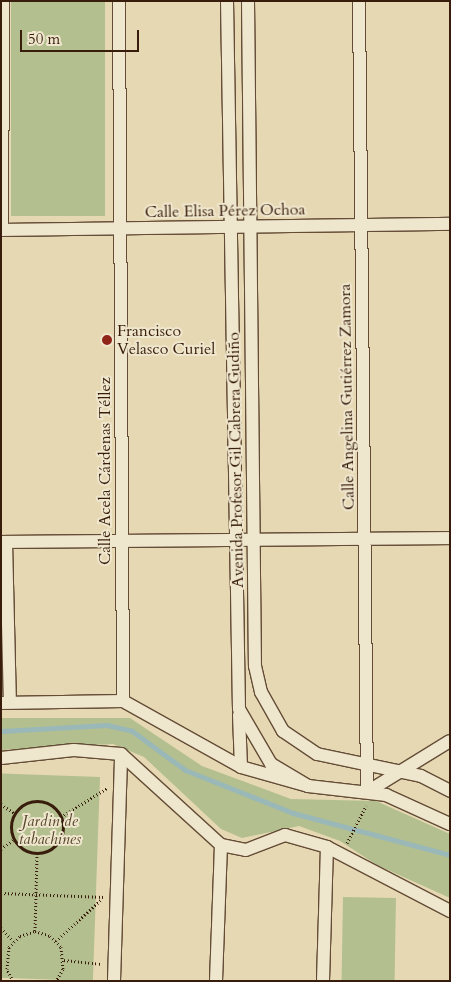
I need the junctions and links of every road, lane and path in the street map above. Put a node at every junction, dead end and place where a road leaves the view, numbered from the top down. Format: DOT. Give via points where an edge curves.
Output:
graph roads {
  1 [pos="3,1"];
  2 [pos="119,1"];
  3 [pos="227,1"];
  4 [pos="248,1"];
  5 [pos="359,1"];
  6 [pos="450,224"];
  7 [pos="362,225"];
  8 [pos="250,226"];
  9 [pos="230,227"];
  10 [pos="120,228"];
  11 [pos="2,230"];
  12 [pos="450,538"];
  13 [pos="365,539"];
  14 [pos="236,540"];
  15 [pos="253,540"];
  16 [pos="122,541"];
  17 [pos="4,542"];
  18 [pos="123,701"];
  19 [pos="5,702"];
  20 [pos="239,709"];
  21 [pos="450,741"];
  22 [pos="120,754"];
  23 [pos="1,758"];
  24 [pos="367,766"];
  25 [pos="241,767"];
  26 [pos="397,772"];
  27 [pos="308,786"];
  28 [pos="107,788"];
  29 [pos="450,791"];
  30 [pos="368,796"];
  31 [pos="1,804"];
  32 [pos="14,813"];
  33 [pos="61,816"];
  34 [pos="450,824"];
  35 [pos="13,840"];
  36 [pos="346,844"];
  37 [pos="221,845"];
  38 [pos="327,847"];
  39 [pos="1,848"];
  40 [pos="36,854"];
  41 [pos="1,893"];
  42 [pos="36,893"];
  43 [pos="450,911"];
  44 [pos="1,928"];
  45 [pos="36,931"];
  46 [pos="13,941"];
  47 [pos="56,941"];
  48 [pos="64,960"];
  49 [pos="4,961"];
  50 [pos="103,964"];
  51 [pos="14,981"];
  52 [pos="56,981"];
  53 [pos="114,981"];
  54 [pos="216,981"];
  55 [pos="323,981"];
  1 -- 11 [label="street"];
  2 -- 10 [label="street, Calle Acela Cárdenas Téllez"];
  3 -- 9 [label="street, Avenida Profesor Gil Cabrera Gudiño"];
  4 -- 8 [label="street, Avenida Profesor Gil Cabrera Gudiño"];
  5 -- 7 [label="street, Calle Angelina Gutiérrez Zamora"];
  6 -- 7 [label="street, Calle Elisa Pérez Ochoa"];
  7 -- 8 [label="street, Calle Elisa Pérez Ochoa"];
  7 -- 13 [label="street, Calle Angelina Gutiérrez Zamora"];
  8 -- 9 [label="street, Calle Elisa Pérez Ochoa"];
  8 -- 15 [label="street, Avenida Profesor Gil Cabrera Gudiño"];
  9 -- 10 [label="street, Calle Elisa Pérez Ochoa"];
  9 -- 14 [label="street, Avenida Profesor Gil Cabrera Gudiño"];
  10 -- 11 [label="street, Calle Elisa Pérez Ochoa"];
  10 -- 16 [label="street, Calle Acela Cárdenas Téllez"];
  12 -- 13 [label="street"];
  13 -- 15 [label="street"];
  13 -- 24 [label="street, Calle Angelina Gutiérrez Zamora"];
  14 -- 15 [label="street"];
  14 -- 16 [label="street"];
  14 -- 20 [label="street, Avenida Profesor Gil Cabrera Gudiño"];
  15 -- 24 [label="street, Avenida Profesor Gil Cabrera Gudiño" via="254,666 261,692 282,732 317,754"];
  16 -- 17 [label="street"];
  16 -- 18 [label="street, Calle Acela Cárdenas Téllez"];
  17 -- 19 [label="street"];
  18 -- 19 [label="street"];
  18 -- 25 [label="street"];
  20 -- 25 [label="street, Avenida Profesor Gil Cabrera Gudiño"];
  20 -- 27 [label="street, Avenida Profesor Gil Cabrera Gudiño" via="271,764"];
  21 -- 26 [label="street"];
  22 -- 23 [label="street" via="74,750"];
  22 -- 37 [label="street"];
  22 -- 53 [label="street"];
  24 -- 26 [label="street, Avenida Profesor Gil Cabrera Gudiño"];
  24 -- 30 [label="street, Calle Angelina Gutiérrez Zamora"];
  25 -- 27 [label="street, Avenida Profesor Gil Cabrera Gudiño"];
  26 -- 29 [label="street, Avenida Profesor Gil Cabrera Gudiño" via="421,776"];
  26 -- 30 [label="street"];
  27 -- 30 [label="street, Avenida Profesor Gil Cabrera Gudiño"];
  28 -- 33 [label="path"];
  30 -- 34 [label="street, Avenida Profesor Gil Cabrera Gudiño" via="386,795"];
  30 -- 36 [label="path"];
  31 -- 32 [label="path"];
  32 -- 33 [label="path" via="27,803 43,801"];
  32 -- 35 [label="path"];
  33 -- 40 [label="path" via="59,842"];
  35 -- 39 [label="path"];
  35 -- 40 [label="path" via="23,850"];
  37 -- 38 [label="street" via="246,850 285,835"];
  37 -- 54 [label="street"];
  38 -- 43 [label="street"];
  38 -- 55 [label="street"];
  40 -- 42 [label="path"];
  41 -- 42 [label="path"];
  42 -- 45 [label="path"];
  42 -- 47 [label="path" via="104,897"];
  44 -- 46 [label="path"];
  45 -- 46 [label="path"];
  45 -- 47 [label="path"];
  46 -- 49 [label="path"];
  47 -- 48 [label="path"];
  48 -- 50 [label="path"];
  48 -- 52 [label="path"];
  49 -- 51 [label="path"];
}
